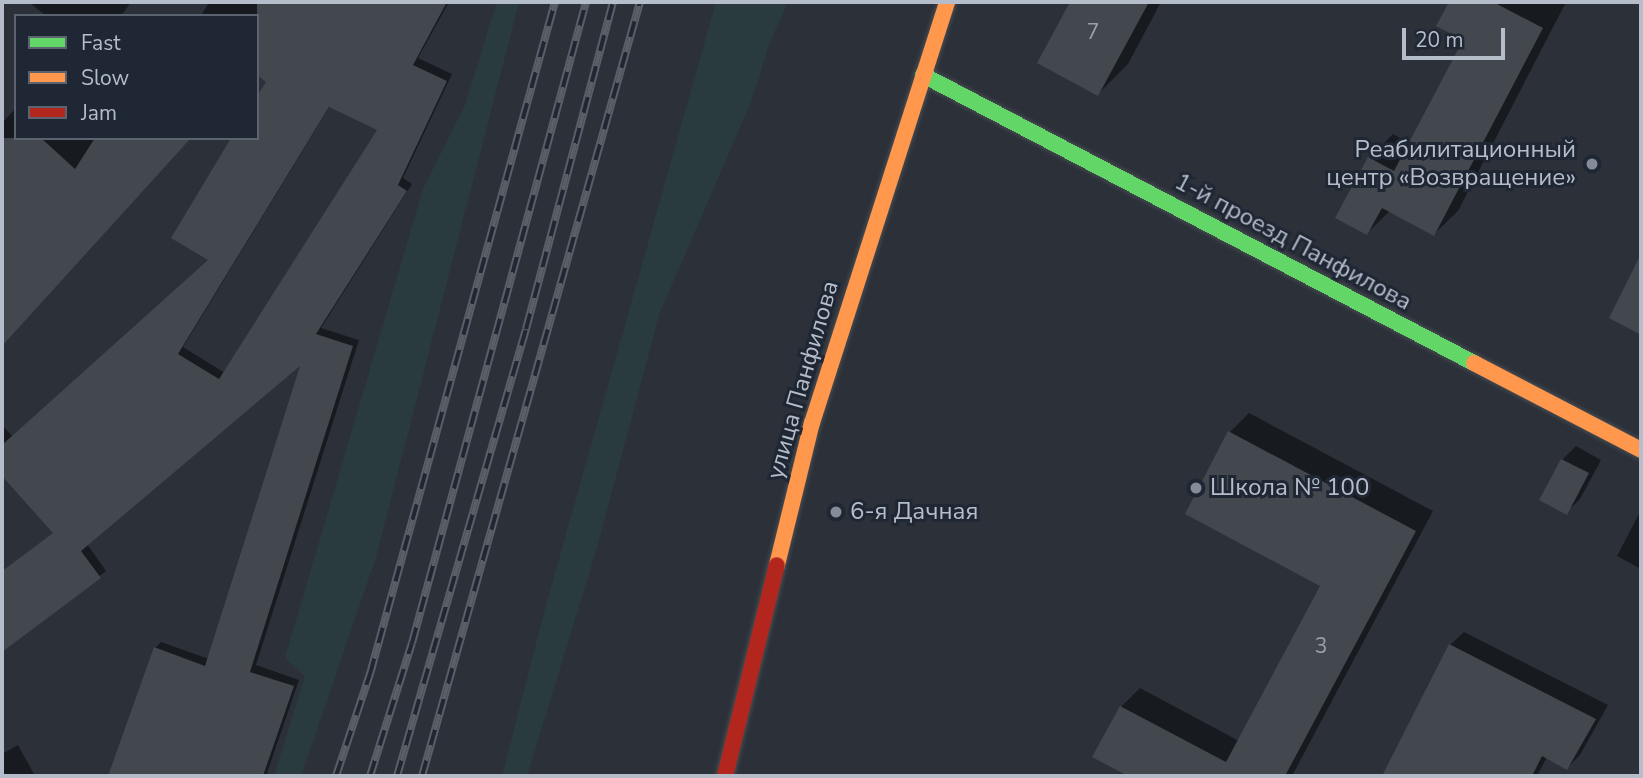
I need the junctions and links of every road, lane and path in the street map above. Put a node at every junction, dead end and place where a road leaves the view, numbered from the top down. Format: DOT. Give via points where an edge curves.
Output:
graph roads {
  1 [pos="947,2"];
  2 [pos="923,75"];
  3 [pos="1641,450"];
  4 [pos="725,776"];
  1 -- 2 [label="main road, улица Панфилова"];
  2 -- 3 [label="main road, 1-й проезд Панфилова"];
  2 -- 4 [label="main road, улица Панфилова" via="812,423"];
}
